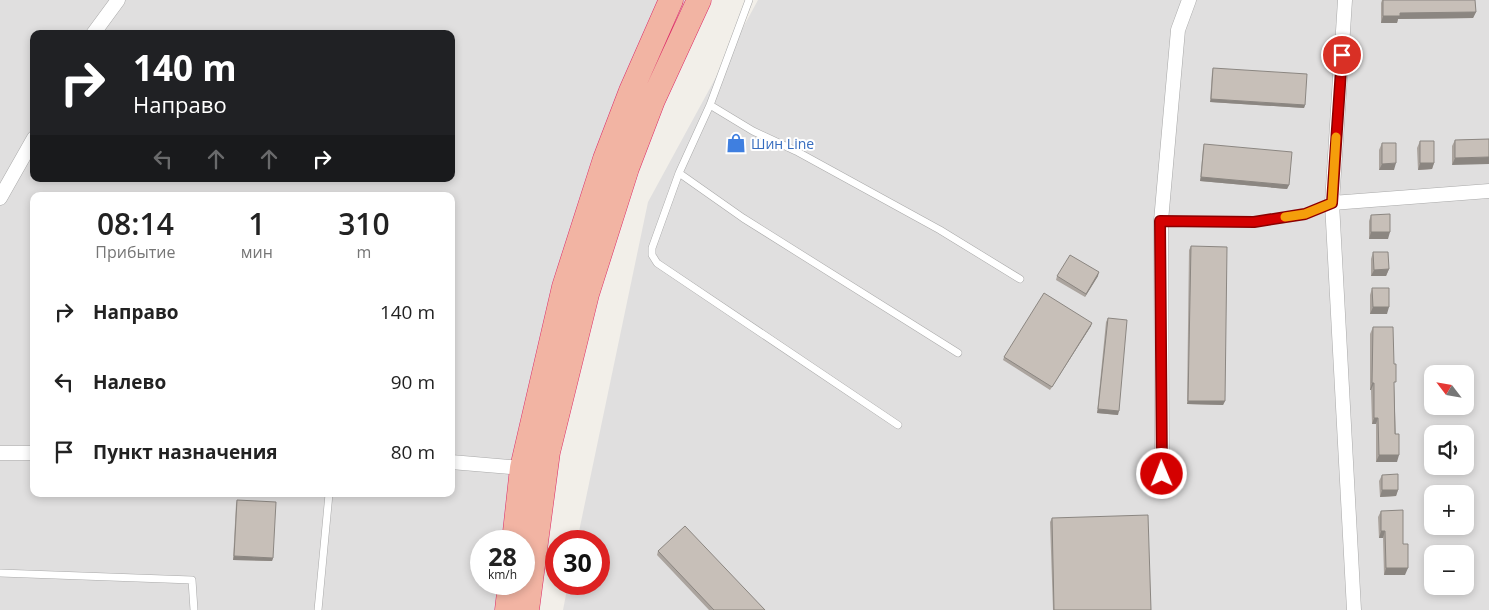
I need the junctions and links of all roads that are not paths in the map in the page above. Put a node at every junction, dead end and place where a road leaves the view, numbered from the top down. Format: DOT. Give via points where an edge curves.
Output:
graph roads {
  1 [pos="118,0"];
  2 [pos="671,0"];
  3 [pos="699,0"];
  4 [pos="749,0"];
  5 [pos="1189,0"];
  6 [pos="1345,0"];
  7 [pos="96,30"];
  8 [pos="710,105"];
  9 [pos="30,145"];
  10 [pos="679,173"];
  11 [pos="1489,191"];
  12 [pos="0,198"];
  13 [pos="1332,203"];
  14 [pos="1160,221"];
  15 [pos="1020,279"];
  16 [pos="958,353"];
  17 [pos="898,425"];
  18 [pos="0,453"];
  19 [pos="30,453"];
  20 [pos="455,462"];
  21 [pos="522,468"];
  22 [pos="1162,474"];
  23 [pos="328,497"];
  24 [pos="515,530"];
  25 [pos="0,573"];
  26 [pos="509,595"];
  27 [pos="194,610"];
  28 [pos="318,610"];
  29 [pos="507,610"];
  30 [pos="527,610"];
  31 [pos="1354,610"];
  1 -- 7 [label="street"];
  2 -- 21 [label="highway" via="631,91 590,202 564,287"];
  3 -- 30 [label="highway" via="627,168 588,294 548,452"];
  4 -- 8 [label="lane"];
  5 -- 14 [label="street" via="1178,30"];
  6 -- 13 [label="street"];
  8 -- 10 [label="lane"];
  8 -- 15 [label="lane" via="940,230"];
  9 -- 12 [label="street"];
  10 -- 16 [label="lane" via="743,218"];
  10 -- 17 [label="lane" via="652,248 652,256 657,263"];
  11 -- 13 [label="street"];
  13 -- 14 [label="lane" via="1305,214 1254,222"];
  13 -- 31 [label="street"];
  14 -- 22 [label="street"];
  18 -- 19 [label="street"];
  20 -- 21 [label="street"];
  21 -- 24 [label="highway"];
  23 -- 28 [label="lane"];
  25 -- 27 [label="lane" via="192,580"];
  26 -- 29 [label="highway"];
}
